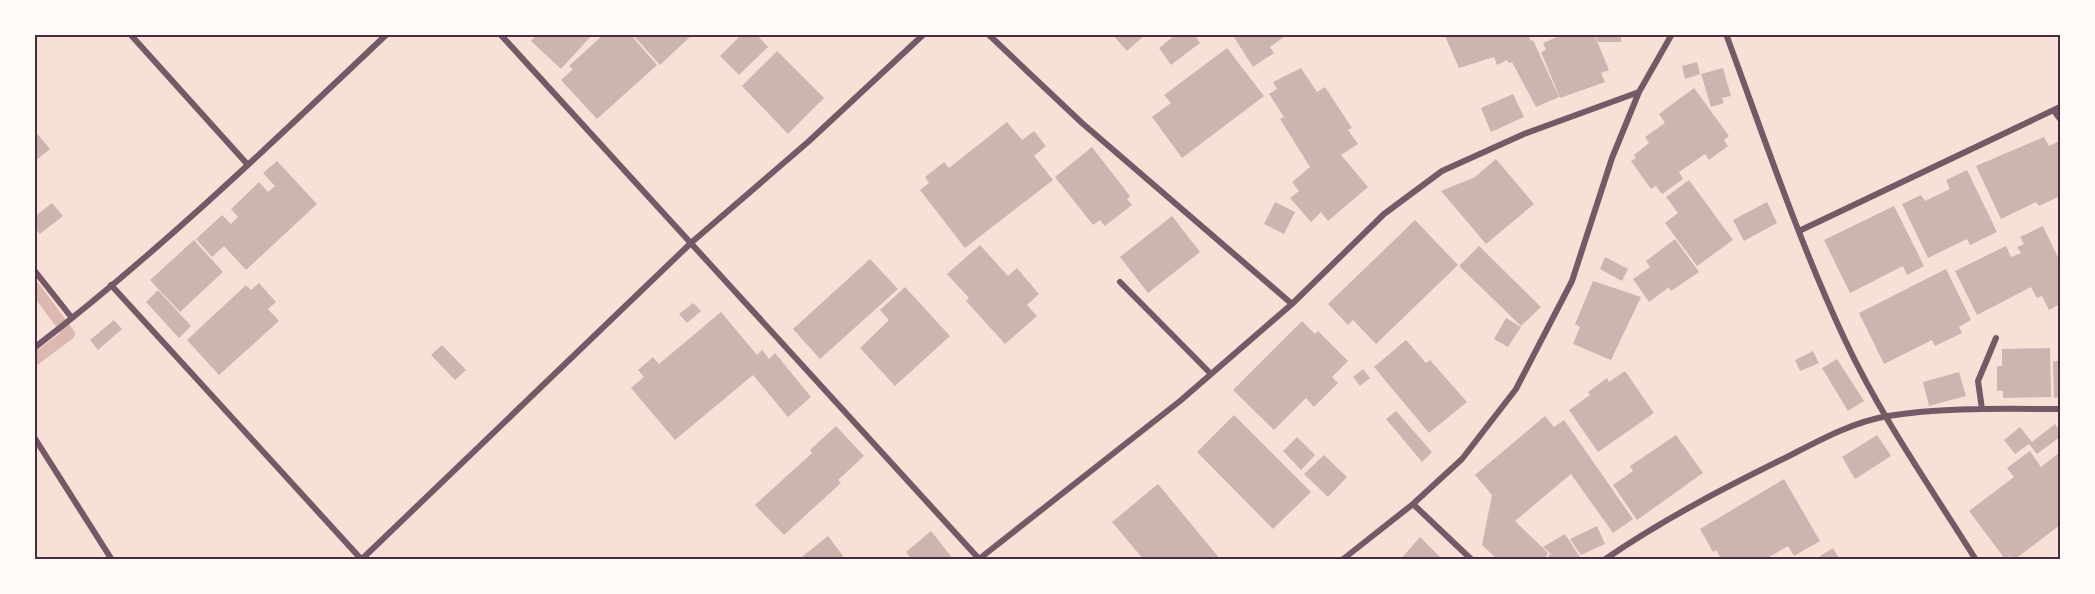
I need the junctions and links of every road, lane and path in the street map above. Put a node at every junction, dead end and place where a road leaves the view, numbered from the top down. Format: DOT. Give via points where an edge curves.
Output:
graph roads {
  1 [pos="130,34"];
  2 [pos="387,34"];
  3 [pos="500,34"];
  4 [pos="924,34"];
  5 [pos="988,34"];
  6 [pos="1672,34"];
  7 [pos="1726,34"];
  8 [pos="1639,92"];
  9 [pos="2057,109"];
  10 [pos="2061,119"];
  11 [pos="248,165"];
  12 [pos="1799,231"];
  13 [pos="692,242"];
  14 [pos="34,270"];
  15 [pos="1120,282"];
  16 [pos="111,285"];
  17 [pos="1292,304"];
  18 [pos="72,318"];
  19 [pos="1996,338"];
  20 [pos="34,348"];
  21 [pos="1211,374"];
  22 [pos="1982,409"];
  23 [pos="2061,409"];
  24 [pos="1886,416"];
  25 [pos="34,437"];
  26 [pos="1413,504"];
  27 [pos="361,559"];
  28 [pos="979,559"];
  29 [pos="112,560"];
  30 [pos="1342,560"];
  31 [pos="1472,560"];
  32 [pos="1604,560"];
  33 [pos="1976,560"];
  1 -- 11 [label="street"];
  2 -- 11 [label="street"];
  3 -- 13 [label="street"];
  4 -- 13 [label="street"];
  5 -- 17 [label="street" via="1082,123"];
  6 -- 8 [label="street"];
  7 -- 12 [label="street"];
  8 -- 17 [label="street" via="1524,134 1442,171 1384,214"];
  8 -- 26 [label="street" via="1612,158 1572,281 1516,389 1462,459"];
  9 -- 10 [label="street"];
  9 -- 12 [label="street"];
  11 -- 16 [label="street"];
  12 -- 24 [label="street" via="1845,341"];
  13 -- 27 [label="street"];
  13 -- 28 [label="street"];
  14 -- 18 [label="street"];
  15 -- 21 [label="street"];
  16 -- 18 [label="street"];
  16 -- 27 [label="street"];
  17 -- 21 [label="street"];
  18 -- 20 [label="street"];
  19 -- 22 [label="street" via="1978,381"];
  21 -- 28 [label="street"];
  22 -- 23 [label="street"];
  22 -- 24 [label="street"];
  24 -- 32 [label="street" via="1837,432 1734,483"];
  24 -- 33 [label="street"];
  25 -- 29 [label="street"];
  26 -- 30 [label="street"];
  26 -- 31 [label="street"];
}
